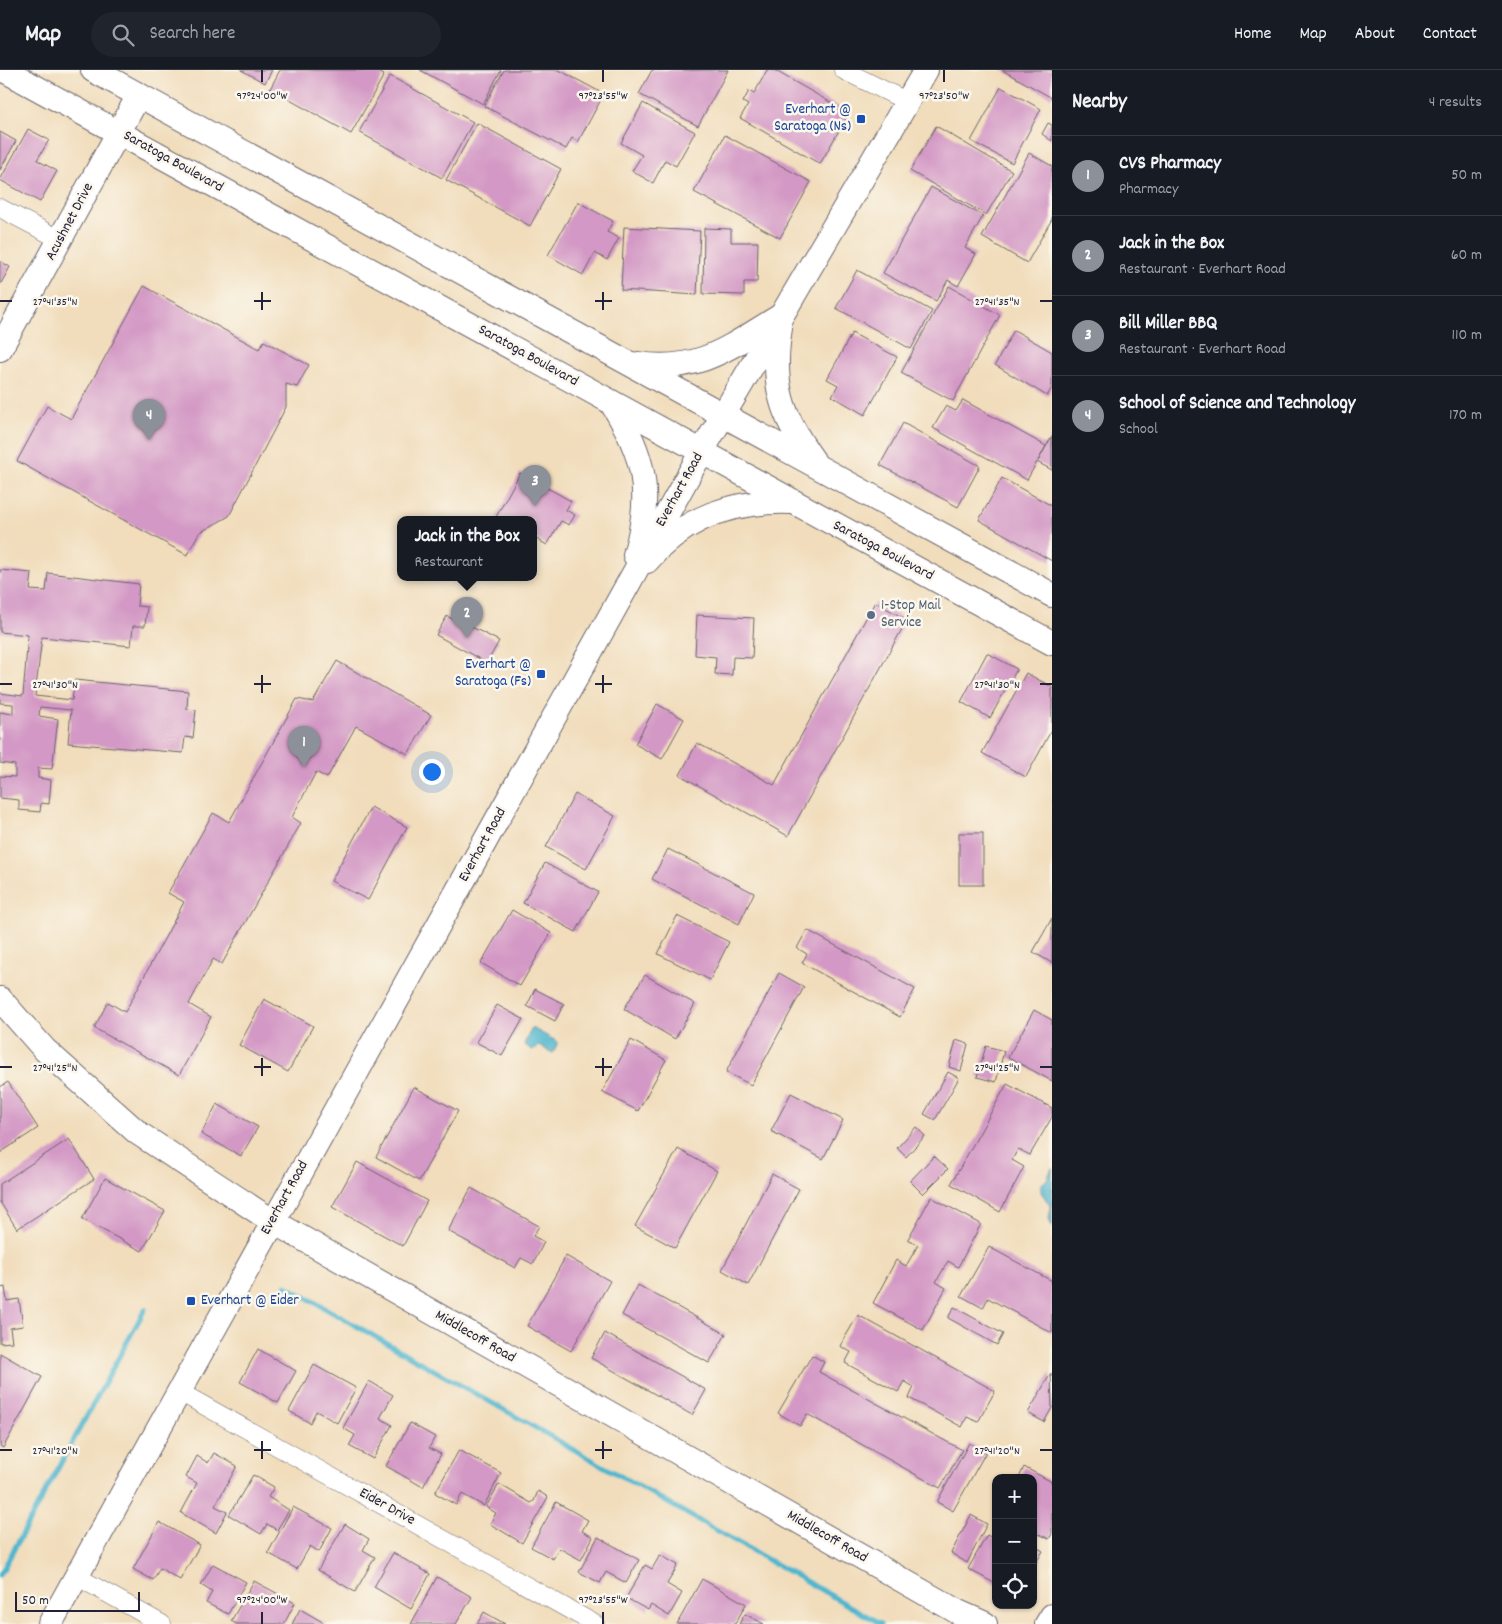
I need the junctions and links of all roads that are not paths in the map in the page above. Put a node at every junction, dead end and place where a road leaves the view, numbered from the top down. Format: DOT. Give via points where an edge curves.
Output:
graph roads {
  1 [pos="4,70"];
  2 [pos="93,70"];
  3 [pos="843,70"];
  4 [pos="926,70"];
  5 [pos="139,95"];
  6 [pos="908,102"];
  7 [pos="118,132"];
  8 [pos="0,208"];
  9 [pos="61,240"];
  10 [pos="783,315"];
  11 [pos="0,349"];
  12 [pos="629,363"];
  13 [pos="610,401"];
  14 [pos="724,415"];
  15 [pos="702,450"];
  16 [pos="818,466"];
  17 [pos="794,503"];
  18 [pos="627,585"];
  19 [pos="1052,595"];
  20 [pos="1052,643"];
  21 [pos="0,999"];
  22 [pos="272,1221"];
  23 [pos="178,1391"];
  24 [pos="76,1576"];
  25 [pos="1052,1616"];
  26 [pos="50,1624"];
  27 [pos="162,1624"];
  28 [pos="595,1624"];
  29 [pos="985,1624"];
  30 [pos="1047,1624"];
  1 -- 7 [label="main road, Saratoga Boulevard"];
  2 -- 5 [label="main road"];
  3 -- 6 [label="street"];
  4 -- 6 [label="main road, Everhart Road"];
  5 -- 7 [label="main road, Acushnet Drive"];
  5 -- 12 [label="main road"];
  6 -- 10 [label="main road, Everhart Road"];
  7 -- 9 [label="main road, Acushnet Drive"];
  7 -- 13 [label="main road, Saratoga Boulevard"];
  8 -- 9 [label="street"];
  9 -- 11 [label="main road, Acushnet Drive"];
  10 -- 12 [label="main road" via="704,360 676,366"];
  10 -- 14 [label="main road, Everhart Road"];
  10 -- 16 [label="main road" via="775,365 781,399 795,434"];
  12 -- 14 [label="main road"];
  13 -- 15 [label="main road, Saratoga Boulevard"];
  13 -- 18 [label="main road" via="637,450 645,482 640,533"];
  14 -- 15 [label="main road, Everhart Road"];
  14 -- 16 [label="main road"];
  15 -- 17 [label="main road, Saratoga Boulevard"];
  15 -- 18 [label="main road, Everhart Road"];
  16 -- 19 [label="main road"];
  17 -- 18 [label="main road" via="756,502 719,510 686,527 654,553"];
  17 -- 20 [label="main road, Saratoga Boulevard"];
  18 -- 22 [label="main road, Everhart Road"];
  21 -- 22 [label="main road, Middlecoff Road" via="45,1050 138,1133"];
  22 -- 23 [label="main road, Everhart Road"];
  22 -- 29 [label="main road, Middlecoff Road" via="958,1612"];
  23 -- 24 [label="main road, Everhart Road"];
  23 -- 28 [label="street, Eider Drive"];
  24 -- 26 [label="main road, Everhart Road"];
  24 -- 27 [label="street"];
  25 -- 30 [label="main road"];
}
